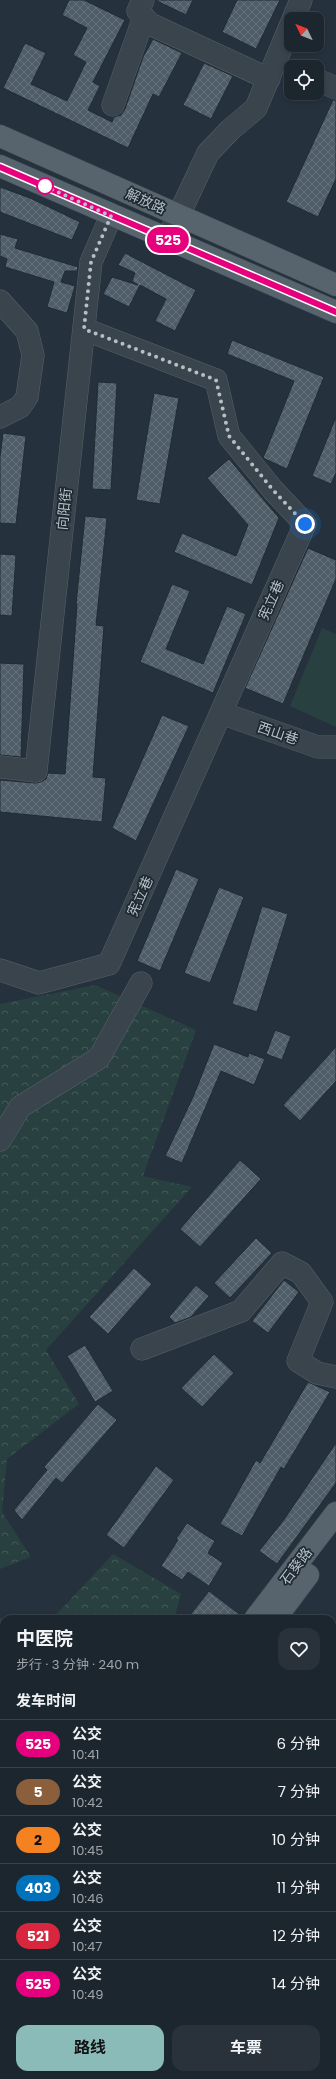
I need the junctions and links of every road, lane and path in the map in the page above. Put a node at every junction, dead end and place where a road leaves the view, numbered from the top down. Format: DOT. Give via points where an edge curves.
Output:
graph roads {
  1 [pos="301,0"];
  2 [pos="143,9"];
  3 [pos="296,12"];
  4 [pos="284,49"];
  5 [pos="278,71"];
  6 [pos="324,83"];
  7 [pos="336,88"];
  8 [pos="113,105"];
  9 [pos="0,136"];
  10 [pos="0,166"];
  11 [pos="111,216"];
  12 [pos="180,216"];
  13 [pos="167,240"];
  14 [pos="336,285"];
  15 [pos="0,301"];
  16 [pos="336,312"];
  17 [pos="84,329"];
  18 [pos="0,417"];
  19 [pos="221,713"];
  20 [pos="336,747"];
  21 [pos="0,767"];
  22 [pos="0,970"];
  23 [pos="141,983"];
  24 [pos="0,1140"];
  25 [pos="142,1349"];
  26 [pos="336,1376"];
  27 [pos="336,1513"];
  28 [pos="336,1537"];
  29 [pos="258,1615"];
  30 [pos="278,1615"];
  1 -- 3 [label="street"];
  2 -- 5 [label="street" via="150,24"];
  2 -- 8 [label="street"];
  4 -- 5 [label="street"];
  5 -- 12 [label="street" via="256,108 208,153"];
  6 -- 7 [label="street"];
  9 -- 12 [label="main road, 解放路"];
  10 -- 11 [label="main road, 解放路"];
  11 -- 13 [label="main road, 解放路"];
  11 -- 17 [label="street, 向阳街" via="91,262"];
  12 -- 13 [label="street"];
  12 -- 14 [label="main road, 解放路"];
  13 -- 16 [label="main road, 解放路"];
  15 -- 18 [label="street" via="27,331 33,355 27,397 20,407"];
  17 -- 19 [label="street, 宪立巷" via="216,380 229,436 305,524"];
  17 -- 21 [label="street, 向阳街" via="36,771"];
  19 -- 20 [label="street, 西山巷" via="318,747"];
  19 -- 22 [label="street, 宪立巷" via="110,964 39,983"];
  23 -- 24 [label="street" via="99,1058 20,1107"];
  25 -- 26 [label="street" via="241,1311 282,1263 301,1273 322,1302 298,1361 317,1373"];
  27 -- 29 [label="main road, 石葵路"];
  28 -- 30 [label="main road"];
}
